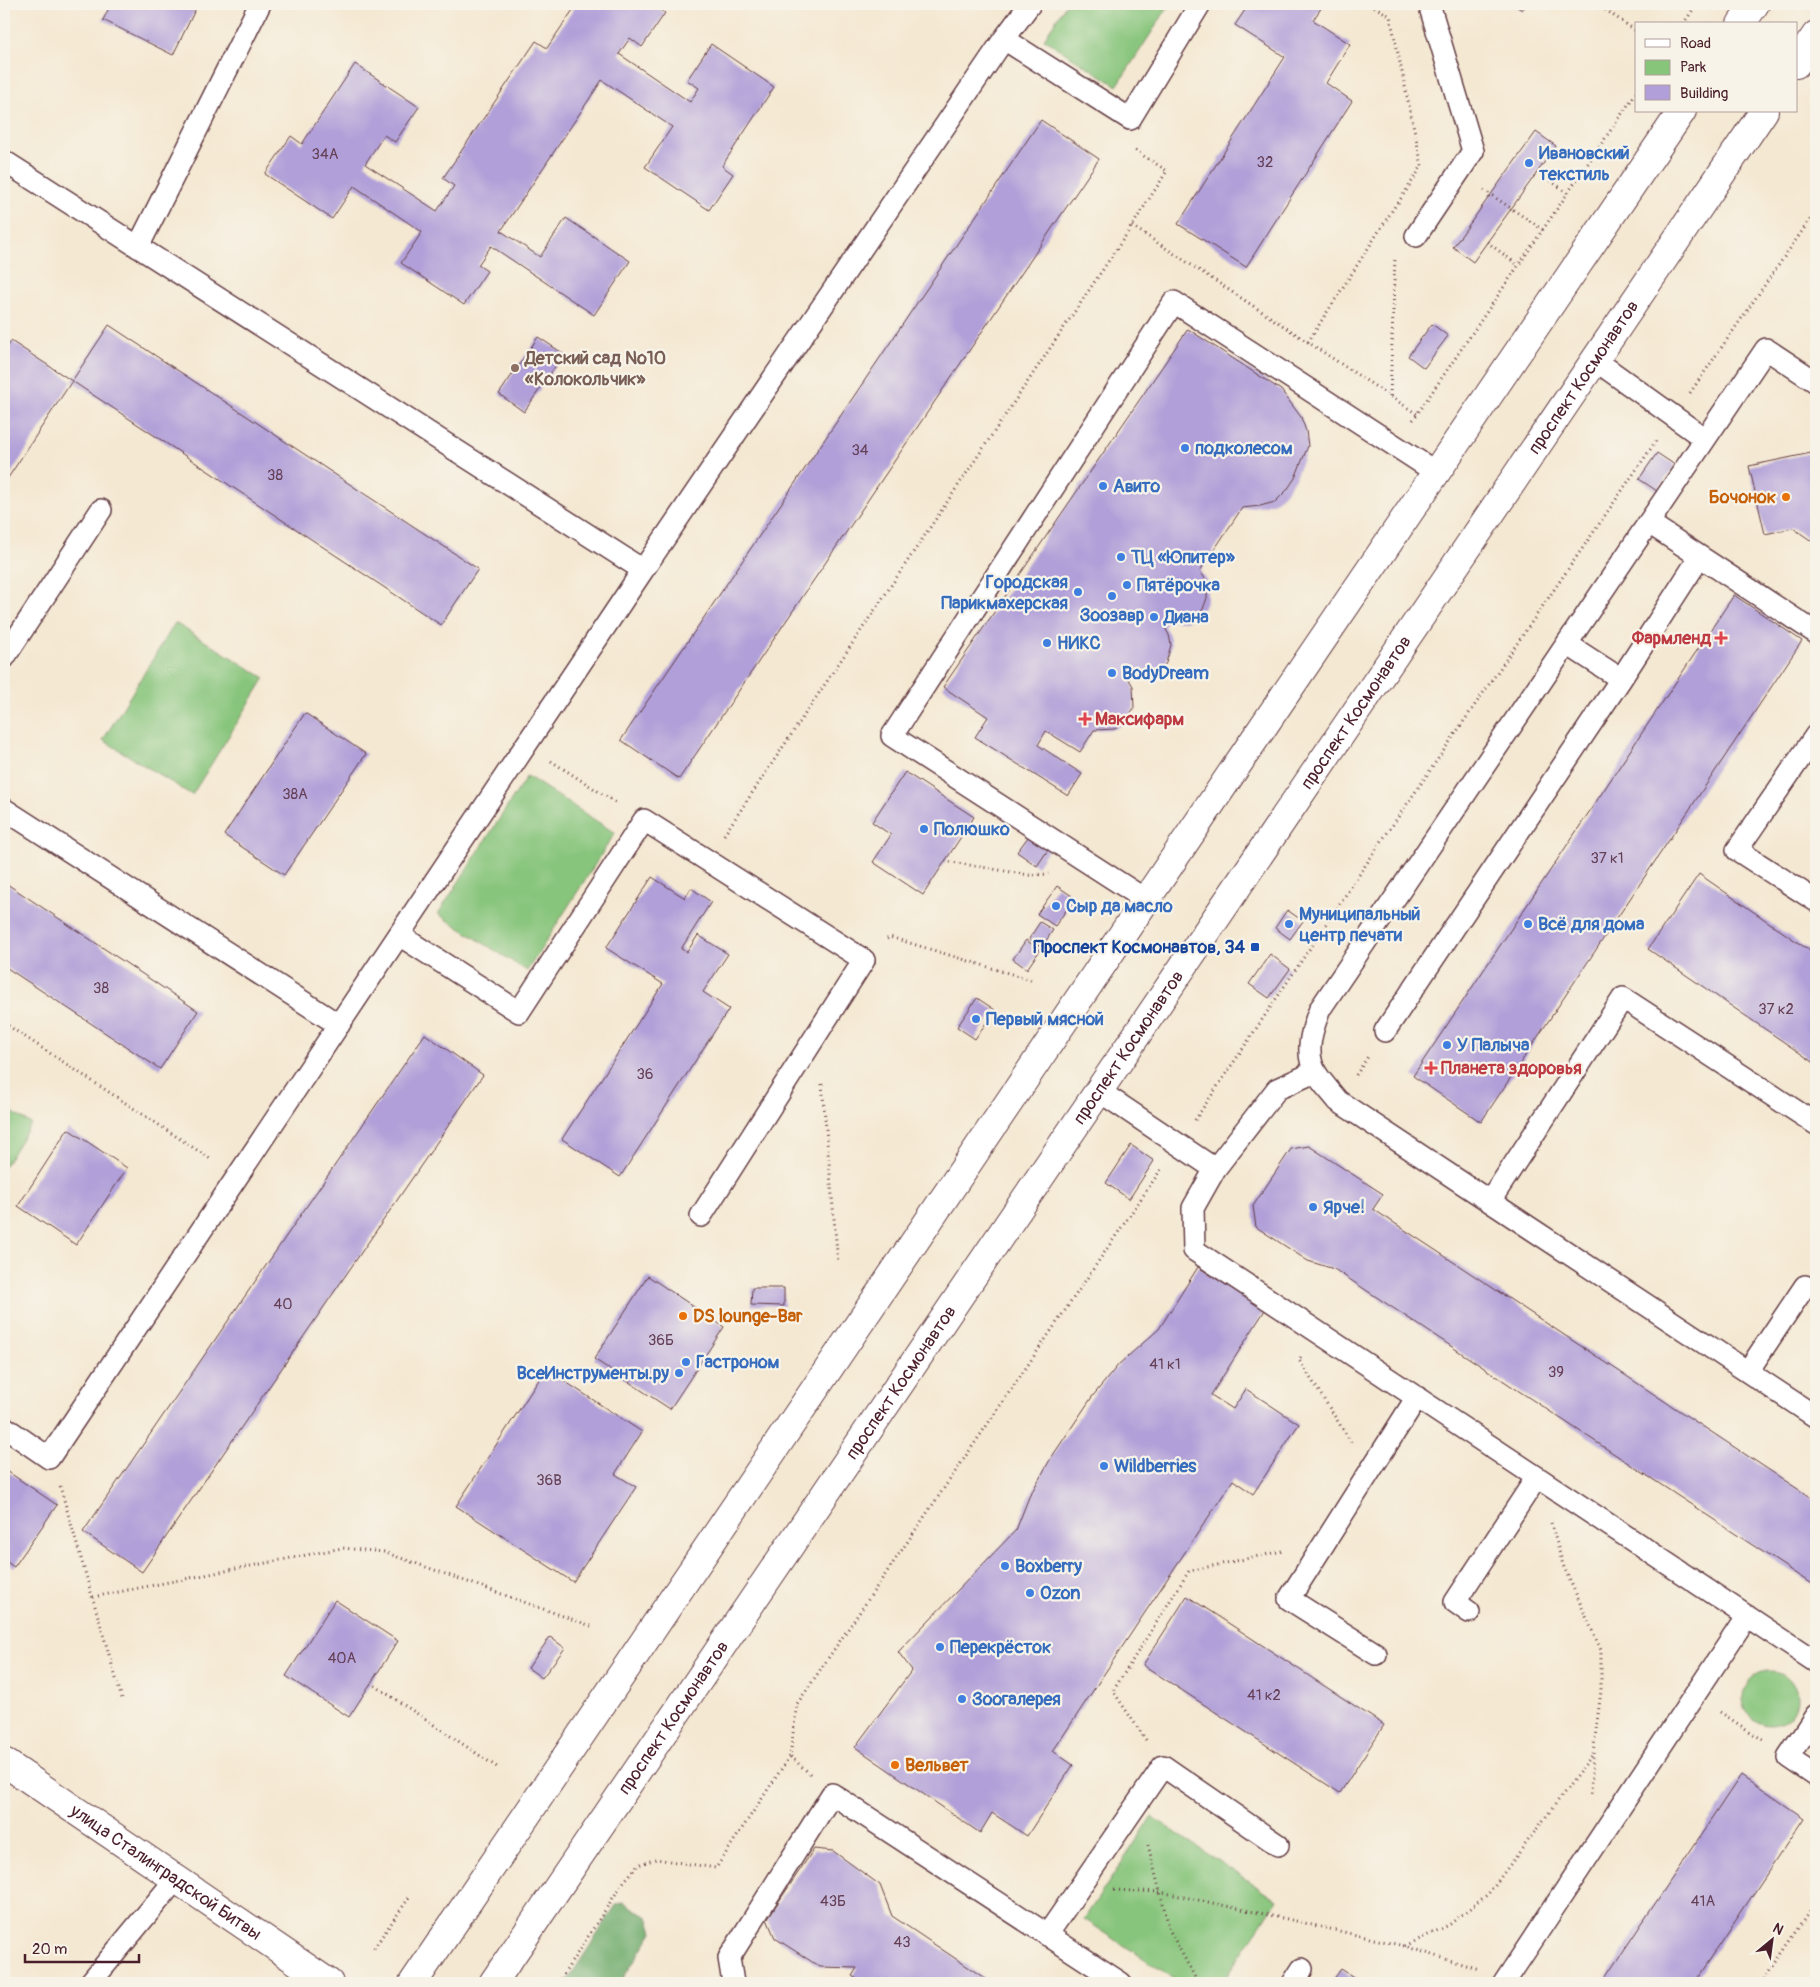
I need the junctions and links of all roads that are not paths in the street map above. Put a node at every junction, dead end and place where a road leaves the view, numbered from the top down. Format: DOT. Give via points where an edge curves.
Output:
graph roads {
  1 [pos="260,4"];
  2 [pos="1030,4"];
  3 [pos="1200,4"];
  4 [pos="1429,4"];
  5 [pos="1755,4"];
  6 [pos="1742,22"];
  7 [pos="1816,35"];
  8 [pos="1004,39"];
  9 [pos="1798,61"];
  10 [pos="1681,112"];
  11 [pos="1763,112"];
  12 [pos="4,161"];
  13 [pos="1416,236"];
  14 [pos="138,247"];
  15 [pos="1595,360"];
  16 [pos="1816,382"];
  17 [pos="1705,439"];
  18 [pos="1437,473"];
  19 [pos="101,510"];
  20 [pos="1649,522"];
  21 [pos="1692,569"];
  22 [pos="643,570"];
  23 [pos="1816,634"];
  24 [pos="1567,644"];
  25 [pos="4,658"];
  26 [pos="1621,679"];
  27 [pos="1816,735"];
  28 [pos="4,809"];
  29 [pos="1146,900"];
  30 [pos="1816,901"];
  31 [pos="399,935"];
  32 [pos="339,1025"];
  33 [pos="1385,1031"];
  34 [pos="1315,1072"];
  35 [pos="1099,1091"];
  36 [pos="1816,1124"];
  37 [pos="1215,1169"];
  38 [pos="1490,1201"];
  39 [pos="701,1216"];
  40 [pos="1805,1286"];
  41 [pos="1748,1371"];
  42 [pos="1417,1397"];
  43 [pos="1816,1417"];
  44 [pos="4,1427"];
  45 [pos="1537,1477"];
  46 [pos="1469,1612"];
  47 [pos="1747,1616"];
  48 [pos="1376,1654"];
  49 [pos="1816,1662"];
  50 [pos="1816,1715"];
  51 [pos="4,1762"];
  52 [pos="1816,1776"];
  53 [pos="1278,1845"];
  54 [pos="176,1879"];
  55 [pos="1047,1935"];
  56 [pos="1505,1981"];
  57 [pos="90,1983"];
  58 [pos="330,1983"];
  59 [pos="413,1983"];
  60 [pos="493,1983"];
  61 [pos="733,1983"];
  62 [pos="1120,1983"];
  1 -- 14 [label="lane"];
  2 -- 8 [label="lane"];
  3 -- 8 [label="lane" via="1130,119"];
  4 -- 13 [label="lane" via="1473,151"];
  5 -- 6 [label="street"];
  7 -- 9 [label="street"];
  8 -- 22 [label="lane"];
  10 -- 18 [label="street"];
  11 -- 15 [label="street, проспект Космонавтов"];
  12 -- 14 [label="lane"];
  14 -- 22 [label="lane"];
  15 -- 17 [label="lane"];
  15 -- 35 [label="street, проспект Космонавтов"];
  16 -- 17 [label="lane" via="1766,349"];
  17 -- 20 [label="lane"];
  18 -- 29 [label="street"];
  18 -- 29 [label="lane" via="1174,302 892,736"];
  19 -- 25 [label="lane"];
  20 -- 23 [label="lane"];
  20 -- 24 [label="lane"];
  21 -- 26 [label="lane"];
  22 -- 31 [label="lane"];
  24 -- 26 [label="lane"];
  24 -- 34 [label="lane" via="1320,1010 1311,1033 1310,1055"];
  26 -- 33 [label="lane"];
  27 -- 30 [label="lane" via="1738,850"];
  28 -- 32 [label="lane"];
  29 -- 59 [label="street"];
  31 -- 32 [label="lane"];
  31 -- 39 [label="lane" via="520,1012 644,820 864,960"];
  32 -- 44 [label="lane" via="49,1458"];
  34 -- 37 [label="lane" via="1277,1089"];
  34 -- 38 [label="lane" via="1338,1101"];
  35 -- 37 [label="lane"];
  35 -- 60 [label="street, проспект Космонавтов"];
  36 -- 38 [label="lane" via="1623,998"];
  37 -- 42 [label="lane" via="1193,1208 1194,1250"];
  38 -- 41 [label="lane"];
  40 -- 41 [label="lane"];
  41 -- 43 [label="lane"];
  42 -- 45 [label="lane"];
  42 -- 48 [label="lane" via="1289,1599"];
  45 -- 46 [label="lane" via="1455,1602"];
  45 -- 47 [label="lane"];
  47 -- 49 [label="lane"];
  47 -- 56 [label="lane"];
  50 -- 52 [label="lane" via="1788,1757"];
  51 -- 54 [label="street, улица Сталинградской Битвы"];
  53 -- 55 [label="lane" via="1164,1766"];
  54 -- 57 [label="lane"];
  54 -- 58 [label="street, улица Сталинградской Битвы"];
  55 -- 61 [label="lane" via="832,1794 729,1958"];
  55 -- 62 [label="lane"];
}
